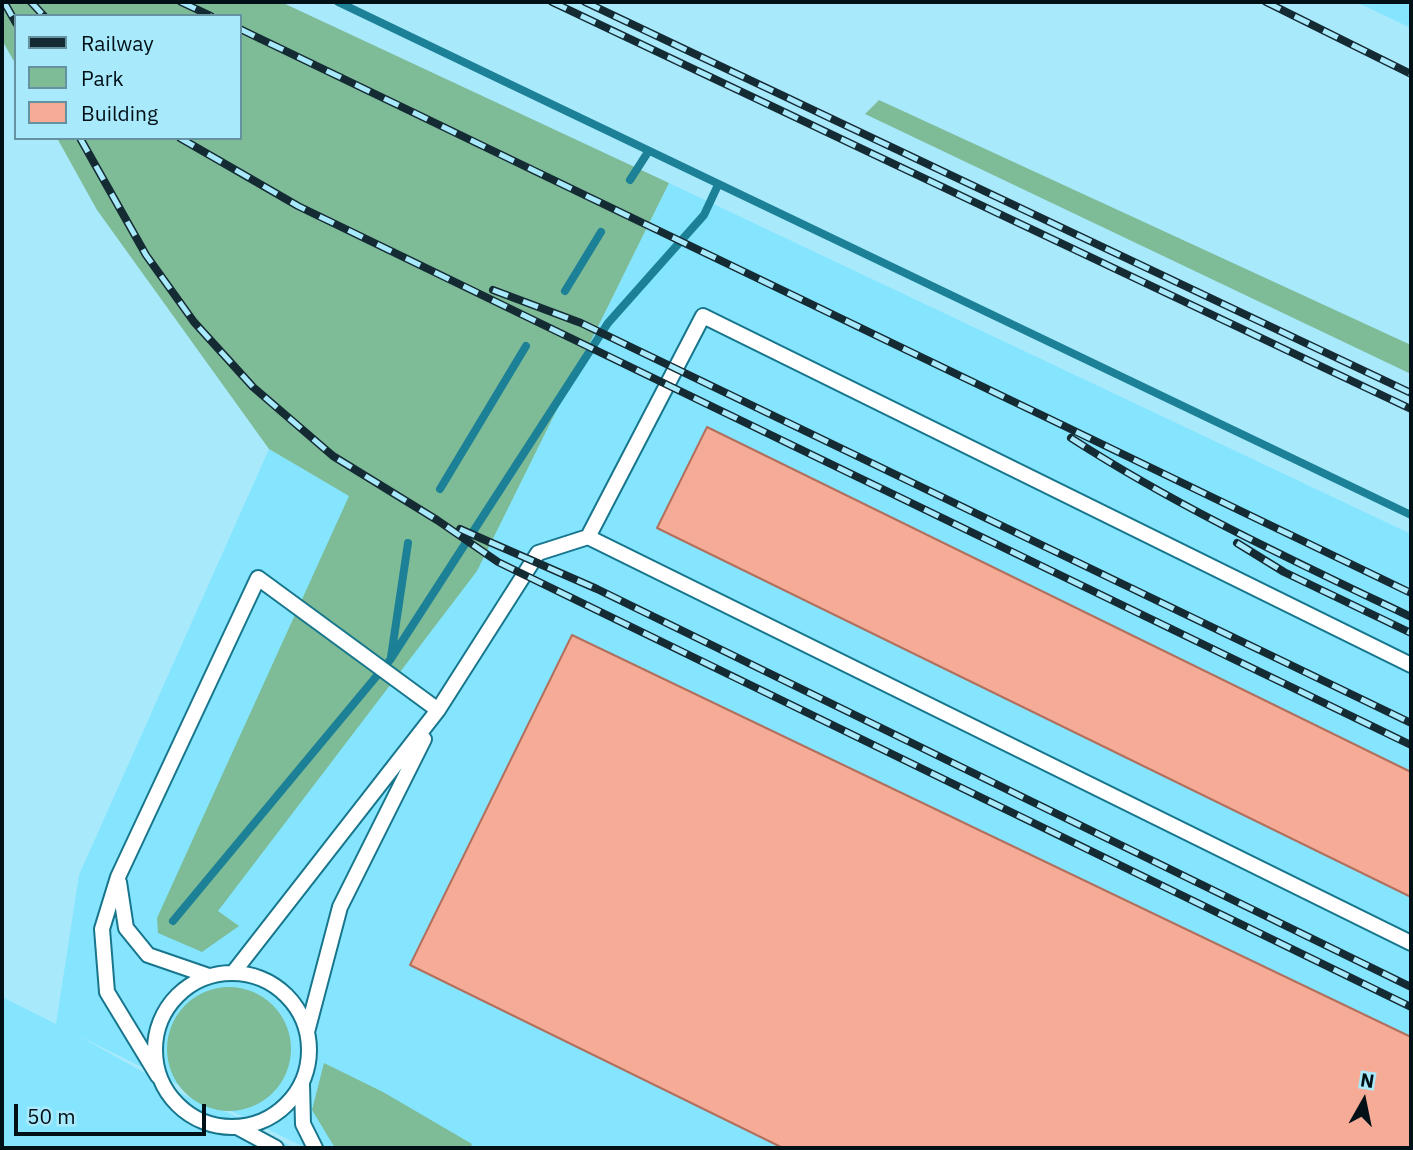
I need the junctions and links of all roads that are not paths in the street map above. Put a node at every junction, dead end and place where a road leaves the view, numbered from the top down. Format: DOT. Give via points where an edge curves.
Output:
graph roads {
  1 [pos="588,537"];
  2 [pos="1411,665"];
  3 [pos="438,710"];
  4 [pos="118,877"];
  5 [pos="1411,943"];
  6 [pos="233,973"];
  7 [pos="209,976"];
  8 [pos="307,1032"];
  9 [pos="158,1076"];
  10 [pos="302,1084"];
  11 [pos="239,1128"];
  12 [pos="276,1148"];
  13 [pos="315,1148"];
  1 -- 2 [label="lane" via="703,316"];
  1 -- 3 [label="lane" via="538,553"];
  1 -- 5 [label="lane"];
  3 -- 4 [label="lane" via="258,578"];
  3 -- 6 [label="lane"];
  3 -- 8 [label="lane" via="340,907"];
  4 -- 7 [label="lane" via="126,928 148,956"];
  4 -- 9 [label="lane" via="102,929 107,992"];
  6 -- 7 [label="lane"];
  6 -- 8 [label="lane" via="280,989 296,1007"];
  7 -- 9 [label="lane" via="186,988 163,1016 154,1052"];
  8 -- 10 [label="lane" via="309,1058"];
  9 -- 11 [label="lane" via="170,1098 188,1115 213,1126"];
  10 -- 11 [label="lane" via="286,1105 265,1120"];
  10 -- 13 [label="lane" via="303,1124"];
  11 -- 12 [label="lane"];
}
